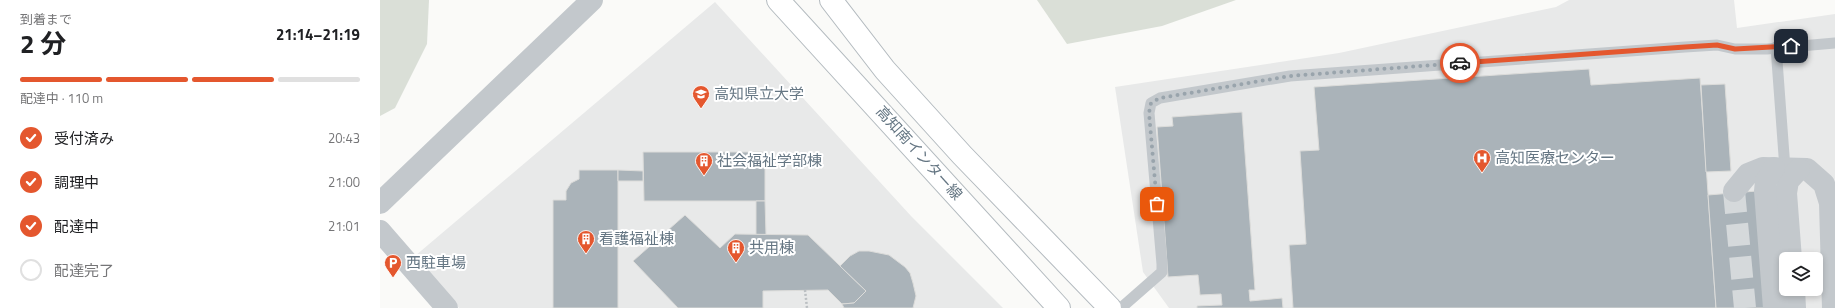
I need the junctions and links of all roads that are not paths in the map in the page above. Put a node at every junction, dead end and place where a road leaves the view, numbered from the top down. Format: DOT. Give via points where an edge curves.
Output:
graph roads {
  1 [pos="592,0"];
  2 [pos="778,0"];
  3 [pos="831,0"];
  4 [pos="1835,43"];
  5 [pos="1776,47"];
  6 [pos="1786,169"];
  7 [pos="1734,191"];
  8 [pos="380,203"];
  9 [pos="1832,208"];
  10 [pos="380,231"];
  11 [pos="1790,252"];
  12 [pos="1794,296"];
  13 [pos="1834,298"];
  14 [pos="447,308"];
  15 [pos="1059,308"];
  16 [pos="1110,308"];
  17 [pos="1122,308"];
  18 [pos="1774,308"];
  19 [pos="1795,308"];
  1 -- 8 [label="street"];
  2 -- 15 [label="main road, 高知南インター線"];
  3 -- 16 [label="main road, 高知南インター線" via="885,70 962,156"];
  4 -- 5 [label="lane"];
  5 -- 6 [label="lane"];
  5 -- 17 [label="lane" via="1735,49 1717,45 1290,76 1160,98 1151,103 1149,113 1162,272"];
  6 -- 7 [label="street" via="1763,168 1748,174"];
  6 -- 9 [label="street" via="1807,169 1824,184"];
  6 -- 11 [label="street"];
  6 -- 18 [label="street" via="1766,181 1765,192"];
  9 -- 13 [label="street"];
  10 -- 14 [label="street"];
  12 -- 19 [label="street"];
}
